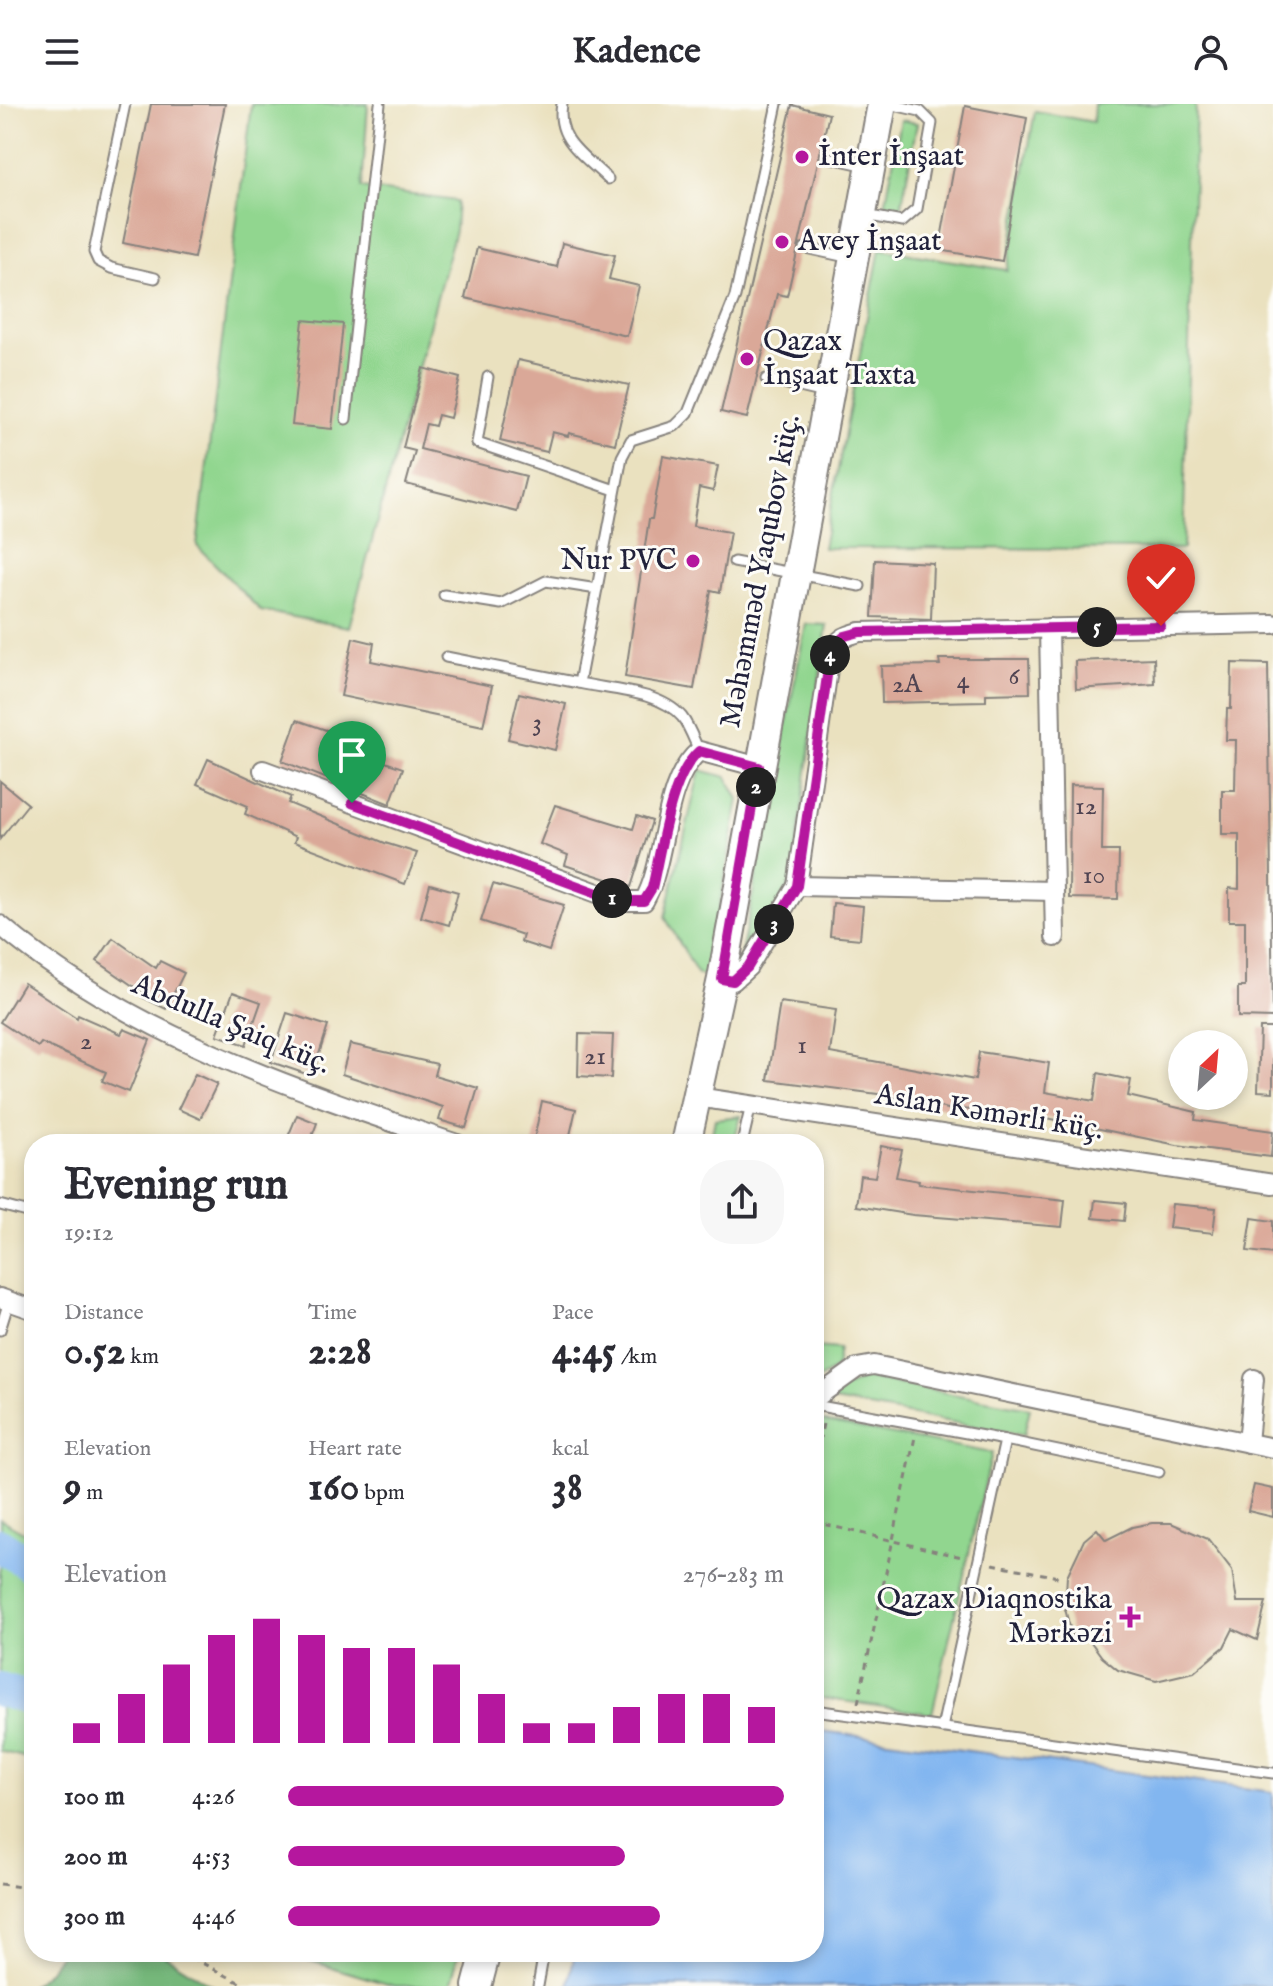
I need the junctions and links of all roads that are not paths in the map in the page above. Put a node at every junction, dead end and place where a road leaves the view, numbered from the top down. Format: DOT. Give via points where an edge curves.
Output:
graph roads {
  1 [pos="125,104"];
  2 [pos="380,104"];
  3 [pos="562,104"];
  4 [pos="777,104"];
  5 [pos="882,104"];
  6 [pos="889,104"];
  7 [pos="827,157"];
  8 [pos="871,166"];
  9 [pos="608,179"];
  10 [pos="862,214"];
  11 [pos="805,248"];
  12 [pos="854,259"];
  13 [pos="155,278"];
  14 [pos="488,377"];
  15 [pos="766,379"];
  16 [pos="829,394"];
  17 [pos="346,419"];
  18 [pos="615,490"];
  19 [pos="734,562"];
  20 [pos="796,574"];
  21 [pos="860,586"];
  22 [pos="597,589"];
  23 [pos="444,595"];
  24 [pos="1273,624"];
  25 [pos="1049,628"];
  26 [pos="446,657"];
  27 [pos="579,683"];
  28 [pos="699,751"];
  29 [pos="759,767"];
  30 [pos="263,770"];
  31 [pos="797,886"];
  32 [pos="1054,891"];
  33 [pos="0,925"];
  34 [pos="1055,937"];
  35 [pos="722,979"];
  36 [pos="697,1097"];
  37 [pos="751,1105"];
  38 [pos="429,1134"];
  39 [pos="688,1134"];
  40 [pos="744,1134"];
  41 [pos="1273,1184"];
  42 [pos="0,1205"];
  43 [pos="24,1211"];
  44 [pos="4,1300"];
  45 [pos="24,1307"];
  46 [pos="0,1330"];
  47 [pos="1254,1379"];
  48 [pos="824,1398"];
  49 [pos="824,1405"];
  50 [pos="1005,1440"];
  51 [pos="1248,1443"];
  52 [pos="1273,1448"];
  53 [pos="1159,1472"];
  54 [pos="824,1711"];
  55 [pos="942,1728"];
  56 [pos="1273,1773"];
  57 [pos="483,1962"];
  58 [pos="542,1962"];
  59 [pos="477,1986"];
  60 [pos="538,1986"];
  1 -- 13 [label="lane" via="94,252 111,268"];
  2 -- 17 [label="lane"];
  3 -- 9 [label="lane" via="564,134"];
  4 -- 18 [label="lane" via="742,273 723,330 688,413 675,426 631,440"];
  5 -- 8 [label="main road, Məhəmməd Yaqubov küç."];
  6 -- 10 [label="lane" via="920,111 932,123 917,209 902,222"];
  7 -- 8 [label="lane"];
  8 -- 10 [label="main road, Məhəmməd Yaqubov küç."];
  10 -- 12 [label="main road, Məhəmməd Yaqubov küç."];
  11 -- 12 [label="lane"];
  12 -- 16 [label="main road, Məhəmməd Yaqubov küç."];
  14 -- 18 [label="lane" via="477,443"];
  15 -- 16 [label="lane"];
  16 -- 20 [label="main road, Məhəmməd Yaqubov küç."];
  18 -- 22 [label="lane"];
  19 -- 20 [label="lane"];
  20 -- 21 [label="lane"];
  20 -- 29 [label="main road, Məhəmməd Yaqubov küç."];
  22 -- 23 [label="lane" via="546,581 501,604"];
  22 -- 27 [label="lane"];
  24 -- 25 [label="street"];
  25 -- 31 [label="street" via="860,632 836,643 830,655"];
  25 -- 32 [label="street"];
  26 -- 27 [label="lane"];
  27 -- 28 [label="lane" via="673,708"];
  28 -- 29 [label="street"];
  28 -- 30 [label="street" via="681,777 652,888 644,901 635,903"];
  29 -- 35 [label="main road, Məhəmməd Yaqubov küç."];
  31 -- 32 [label="street"];
  31 -- 35 [label="street" via="748,967 733,981"];
  32 -- 34 [label="street"];
  33 -- 38 [label="street, Abdulla Şaiq küç." via="132,1016 278,1080"];
  35 -- 36 [label="main road, Məhəmməd Yaqubov küç."];
  36 -- 37 [label="street, Aslan Kəmərli küç."];
  36 -- 39 [label="main road, Məhəmməd Yaqubov küç."];
  37 -- 40 [label="lane"];
  37 -- 41 [label="street, Aslan Kəmərli küç."];
  42 -- 43 [label="lane"];
  44 -- 45 [label="street"];
  44 -- 46 [label="lane"];
  47 -- 51 [label="street"];
  48 -- 51 [label="street" via="857,1368 874,1365"];
  49 -- 50 [label="lane"];
  50 -- 53 [label="lane"];
  50 -- 55 [label="lane"];
  51 -- 52 [label="street"];
  54 -- 55 [label="lane"];
  55 -- 56 [label="lane"];
  57 -- 59 [label="main road"];
  58 -- 60 [label="lane"];
}
